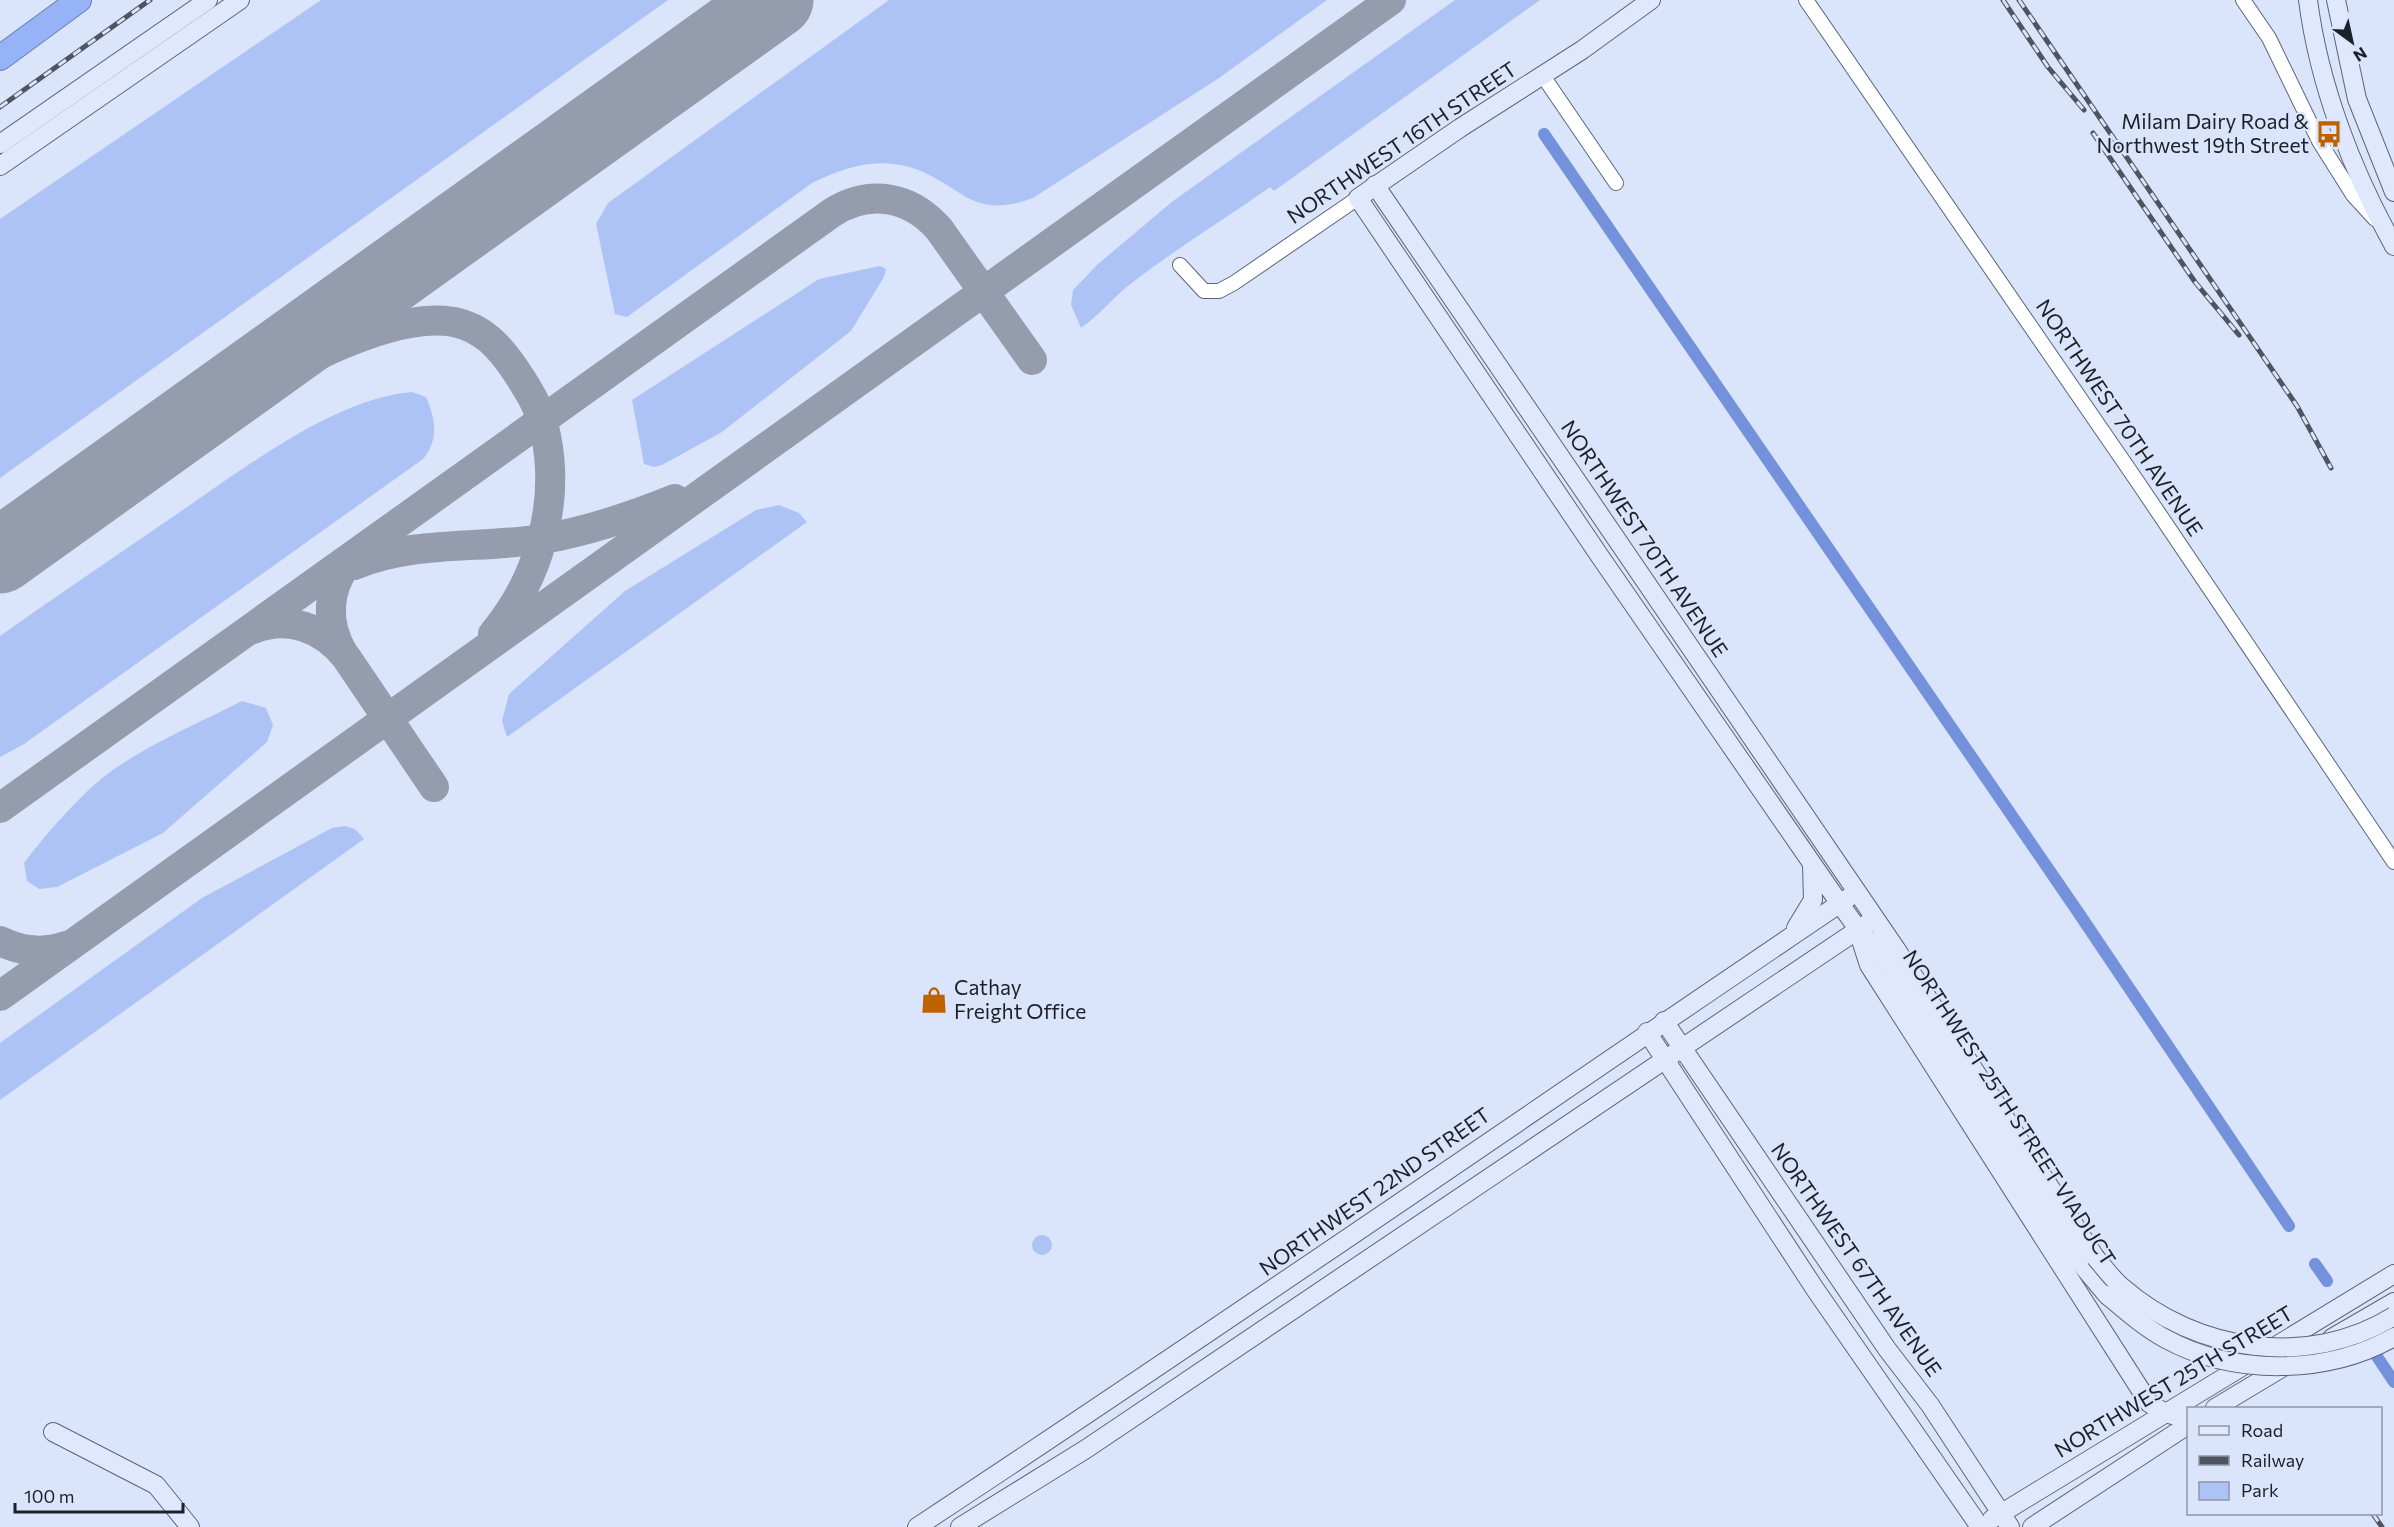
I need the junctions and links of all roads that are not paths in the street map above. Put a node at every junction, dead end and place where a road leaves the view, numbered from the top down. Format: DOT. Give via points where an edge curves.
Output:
graph roads {
  1 [pos="79,0"];
  2 [pos="208,0"];
  3 [pos="240,0"];
  4 [pos="1651,0"];
  5 [pos="1806,0"];
  6 [pos="2243,0"];
  7 [pos="2308,0"];
  8 [pos="2336,0"];
  9 [pos="0,58"];
  10 [pos="1543,76"];
  11 [pos="0,144"];
  12 [pos="0,165"];
  13 [pos="1616,183"];
  14 [pos="1375,185"];
  15 [pos="2394,192"];
  16 [pos="1358,198"];
  17 [pos="2389,227"];
  18 [pos="2394,246"];
  19 [pos="1180,265"];
  20 [pos="2394,862"];
  21 [pos="1812,863"];
  22 [pos="1857,892"];
  23 [pos="1840,903"];
  24 [pos="1874,918"];
  25 [pos="1858,929"];
  26 [pos="1791,936"];
  27 [pos="1664,1021"];
  28 [pos="1647,1032"];
  29 [pos="1683,1049"];
  30 [pos="1664,1061"];
  31 [pos="2394,1274"];
  32 [pos="2394,1302"];
  33 [pos="2394,1316"];
  34 [pos="2314,1324"];
  35 [pos="2394,1337"];
  36 [pos="2326,1341"];
  37 [pos="2149,1403"];
  38 [pos="2217,1407"];
  39 [pos="2165,1413"];
  40 [pos="2187,1419"];
  41 [pos="2142,1426"];
  42 [pos="2187,1426"];
  43 [pos="53,1432"];
  44 [pos="2006,1520"];
  45 [pos="190,1527"];
  46 [pos="916,1527"];
  47 [pos="960,1527"];
  48 [pos="1979,1527"];
  49 [pos="2032,1527"];
  1 -- 9 [label="highway"];
  2 -- 11 [label="main road"];
  3 -- 12 [label="main road"];
  4 -- 10 [label="main road, NORTHWEST 16TH STREET"];
  5 -- 20 [label="street, NORTHWEST 70TH AVENUE"];
  6 -- 17 [label="street" via="2269,38 2306,115 2353,195"];
  7 -- 17 [label="main road" via="2336,111 2364,186"];
  8 -- 15 [label="main road" via="2357,99"];
  10 -- 13 [label="street"];
  10 -- 14 [label="main road, NORTHWEST 16TH STREET"];
  14 -- 16 [label="main road, NORTHWEST 16TH STREET"];
  14 -- 22 [label="main road, NORTHWEST 70TH AVENUE"];
  16 -- 19 [label="street, NORTHWEST 16TH STREET" via="1219,291 1204,291"];
  16 -- 21 [label="main road, NORTHWEST 70TH AVENUE"];
  17 -- 18 [label="main road"];
  21 -- 23 [label="main road, NORTHWEST 70TH AVENUE"];
  21 -- 26 [label="main road" via="1814,900"];
  22 -- 23 [label="main road, NORTHWEST 22ND STREET"];
  22 -- 24 [label="main road, NORTHWEST 70TH AVENUE"];
  23 -- 25 [label="main road, NORTHWEST 70TH AVENUE"];
  23 -- 26 [label="main road, NORTHWEST 22ND STREET"];
  24 -- 25 [label="main road"];
  24 -- 33 [label="main road, NORTHWEST 25TH STREET VIADUCT, bridge" via="2095,1257 2121,1287 2187,1329 2256,1347 2306,1347 2350,1336"];
  25 -- 29 [label="main road"];
  25 -- 35 [label="main road, NORTHWEST 25TH STREET VIADUCT, bridge" via="1884,956 2076,1258 2108,1295 2134,1317 2166,1339 2201,1354 2234,1361 2302,1366 2357,1354"];
  25 -- 37 [label="main road" via="1869,965"];
  26 -- 27 [label="main road, NORTHWEST 22ND STREET"];
  27 -- 28 [label="main road, NORTHWEST 22ND STREET"];
  27 -- 29 [label="main road, NORTHWEST 67TH AVENUE"];
  28 -- 30 [label="main road"];
  28 -- 46 [label="main road, NORTHWEST 22ND STREET" via="1256,1301"];
  29 -- 30 [label="main road"];
  29 -- 44 [label="main road, NORTHWEST 67TH AVENUE"];
  30 -- 47 [label="main road" via="1086,1449"];
  30 -- 48 [label="main road"];
  31 -- 34 [label="main road, NORTHWEST 25TH STREET"];
  32 -- 36 [label="main road, NORTHWEST 25TH STREET"];
  34 -- 36 [label="street"];
  34 -- 39 [label="main road, NORTHWEST 25TH STREET"];
  36 -- 38 [label="main road, NORTHWEST 25TH STREET"];
  37 -- 39 [label="main road"];
  37 -- 41 [label="main road"];
  39 -- 40 [label="main road"];
  39 -- 41 [label="main road, NORTHWEST 25TH STREET"];
  41 -- 44 [label="main road, NORTHWEST 25TH STREET"];
  42 -- 49 [label="main road"];
  43 -- 45 [label="main road" via="156,1485"];
  44 -- 48 [label="main road, NORTHWEST 25TH STREET"];
}
